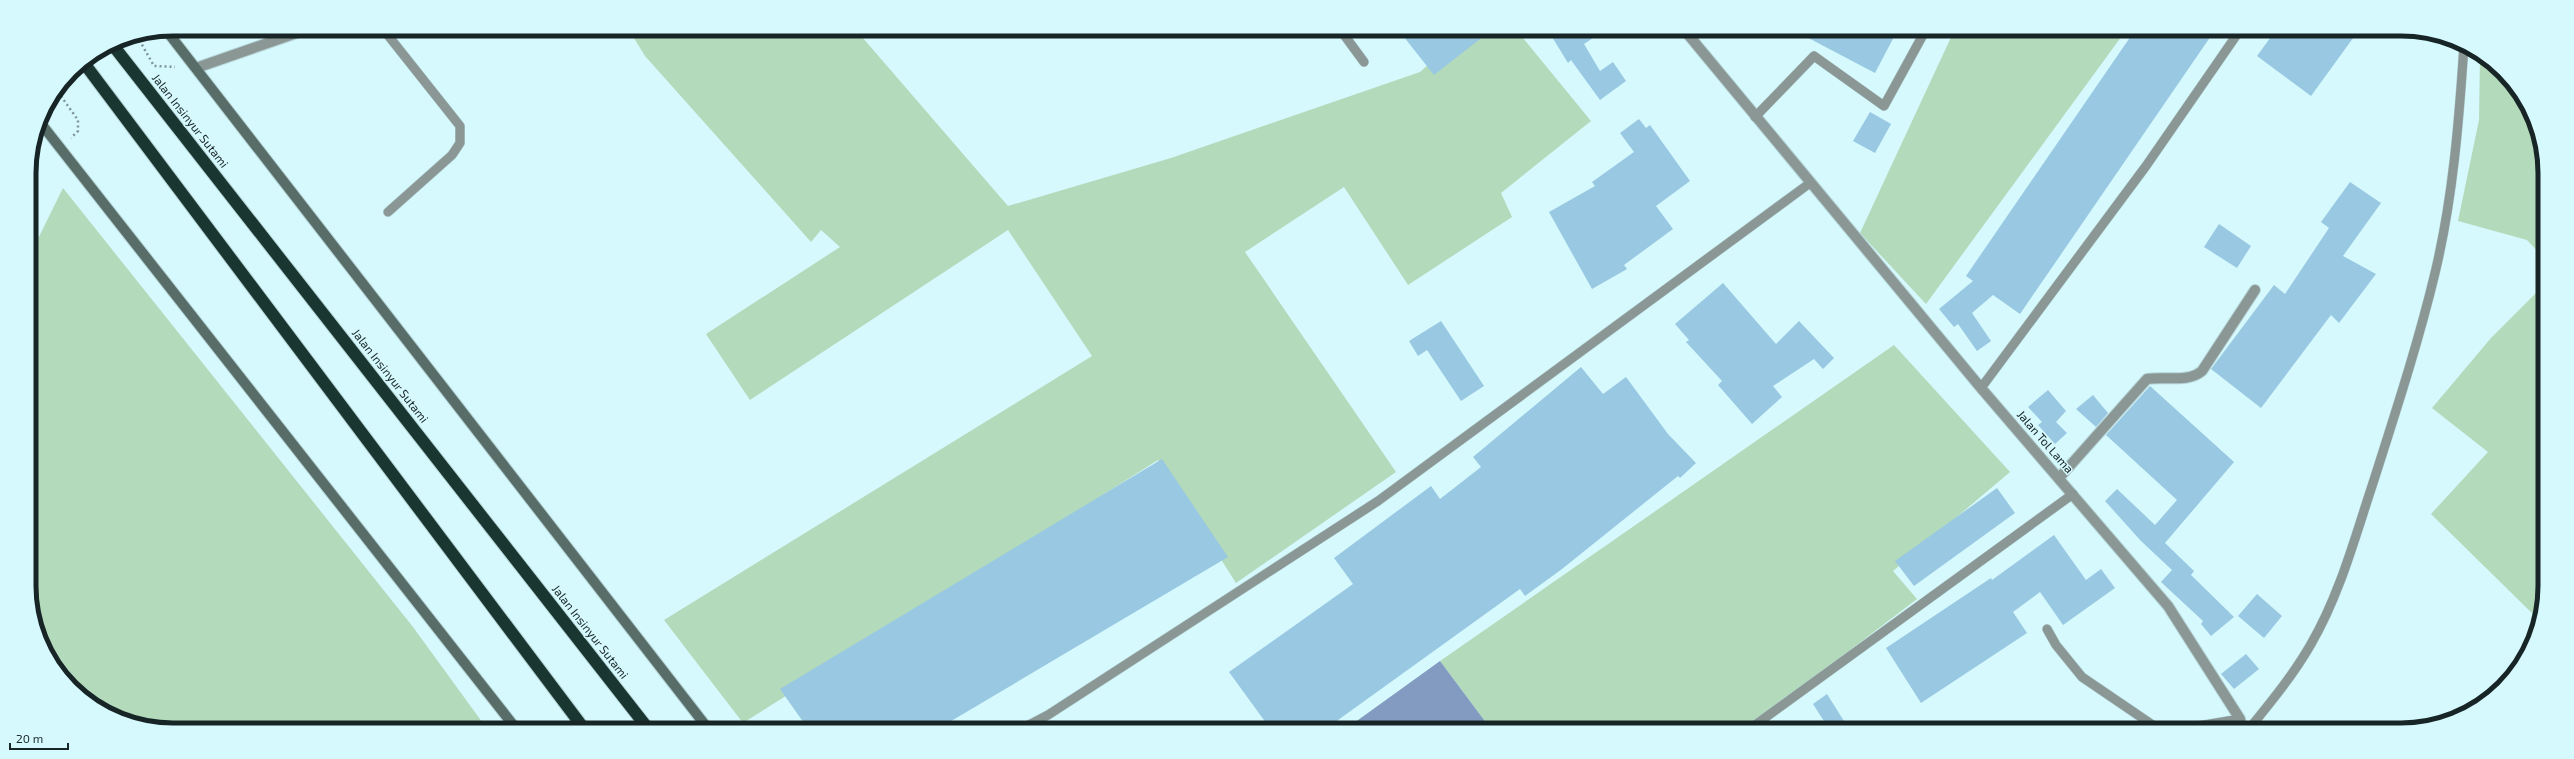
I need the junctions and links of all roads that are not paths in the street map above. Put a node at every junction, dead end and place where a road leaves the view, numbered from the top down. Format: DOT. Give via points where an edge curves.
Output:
graph roads {
  1 [pos="171,36"];
  2 [pos="288,36"];
  3 [pos="389,36"];
  4 [pos="1345,36"];
  5 [pos="1689,36"];
  6 [pos="1922,36"];
  7 [pos="2236,36"];
  8 [pos="116,49"];
  9 [pos="2464,51"];
  10 [pos="1364,62"];
  11 [pos="87,67"];
  12 [pos="196,68"];
  13 [pos="1755,116"];
  14 [pos="44,127"];
  15 [pos="1810,183"];
  16 [pos="388,212"];
  17 [pos="2256,290"];
  18 [pos="1980,388"];
  19 [pos="2059,478"];
  20 [pos="2073,494"];
  21 [pos="2047,629"];
  22 [pos="512,723"];
  23 [pos="580,723"];
  24 [pos="644,723"];
  25 [pos="704,723"];
  26 [pos="1033,723"];
  27 [pos="1758,723"];
  28 [pos="2150,723"];
  29 [pos="2240,723"];
  30 [pos="2254,723"];
  1 -- 12 [label="street"];
  2 -- 12 [label="street"];
  3 -- 16 [label="lane" via="460,126 460,143 452,155"];
  4 -- 10 [label="lane"];
  5 -- 13 [label="street, Jalan Tol Lama"];
  6 -- 13 [label="lane" via="1884,106 1814,56"];
  7 -- 18 [label="lane" via="2146,166"];
  8 -- 24 [label="highway, Jalan Insinyur Sutami"];
  9 -- 30 [label="lane" via="2458,132 2447,210 2435,273 2400,400 2336,591 2312,643"];
  11 -- 23 [label="highway"];
  12 -- 25 [label="street"];
  13 -- 15 [label="street, Jalan Tol Lama"];
  14 -- 22 [label="street"];
  15 -- 18 [label="street, Jalan Tol Lama"];
  15 -- 26 [label="lane" via="1378,501"];
  17 -- 19 [label="street" via="2202,371 2192,378 2147,379"];
  18 -- 19 [label="street, Jalan Tol Lama"];
  19 -- 20 [label="street, Jalan Tol Lama"];
  20 -- 27 [label="lane"];
  20 -- 29 [label="street, Jalan Tol Lama" via="2168,606"];
  21 -- 28 [label="lane" via="2056,645 2082,677"];
}
